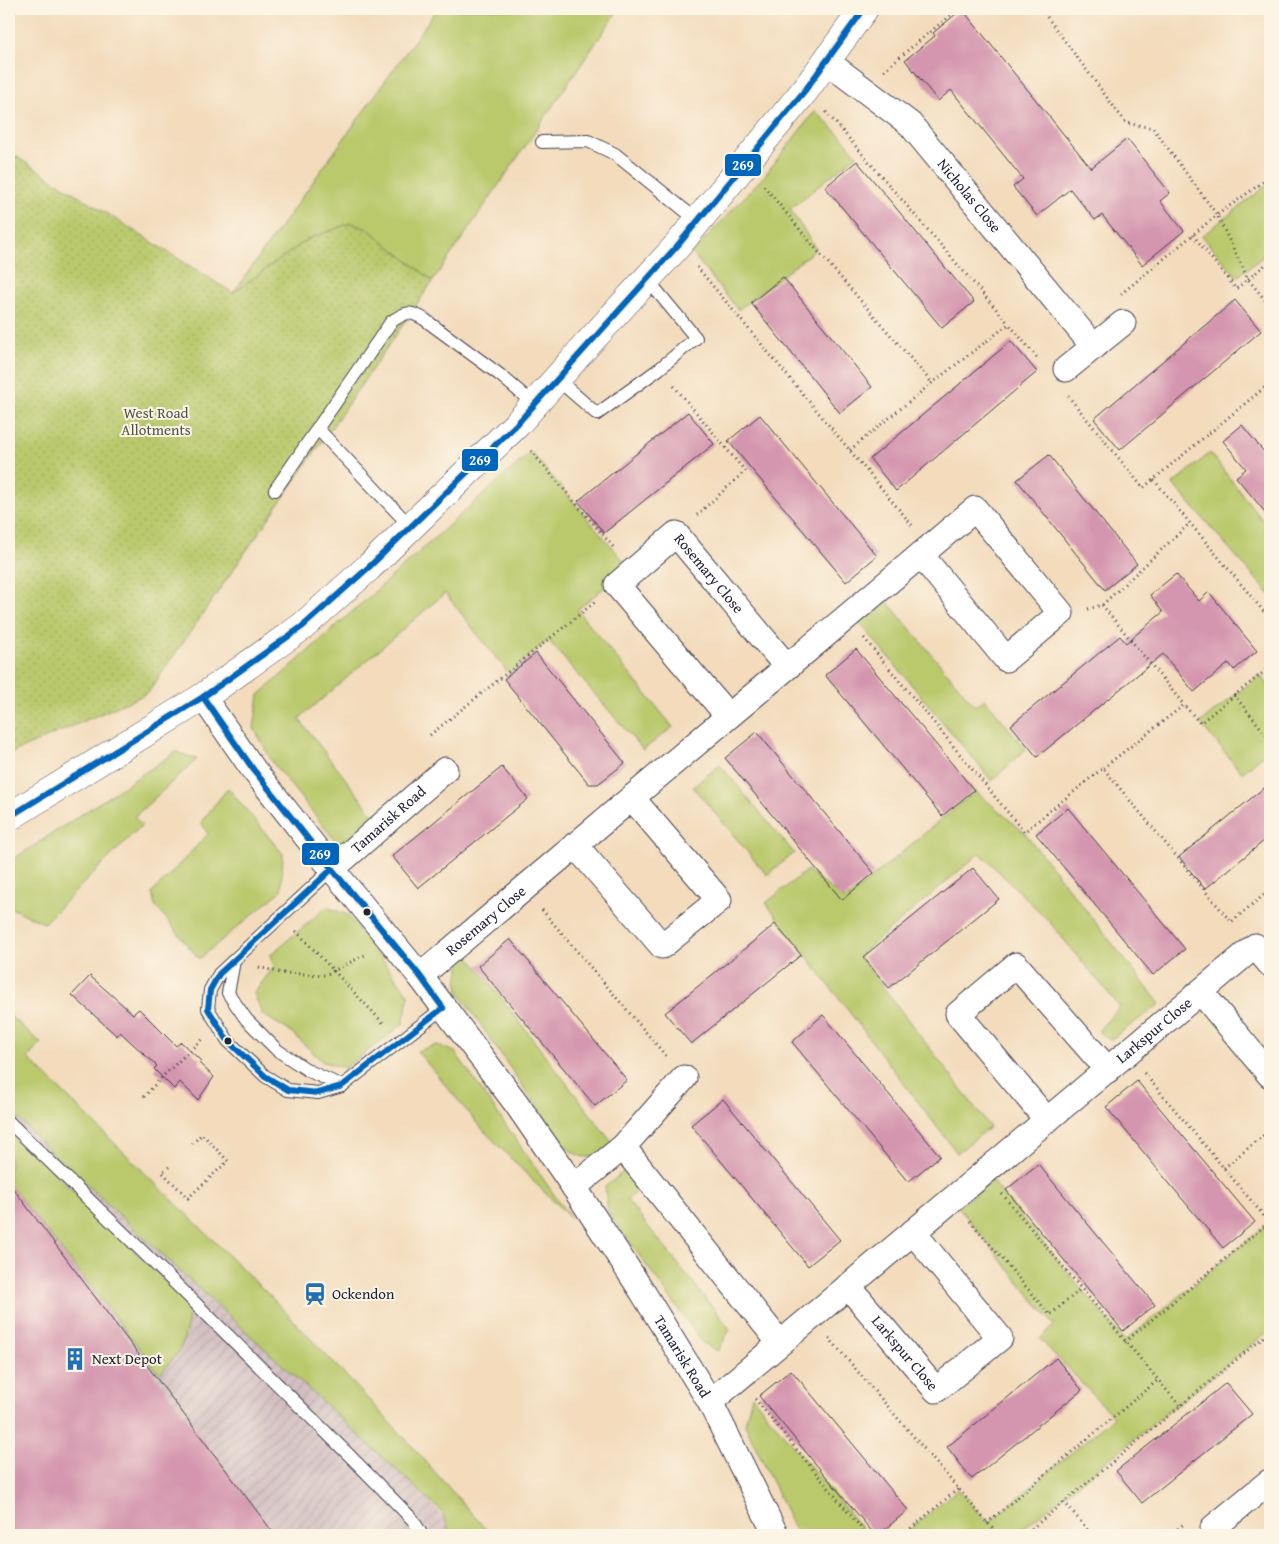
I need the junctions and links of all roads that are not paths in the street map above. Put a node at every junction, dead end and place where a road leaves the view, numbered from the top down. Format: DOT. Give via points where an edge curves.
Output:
graph roads {
  1 [pos="864,9"];
  2 [pos="826,61"];
  3 [pos="542,142"];
  4 [pos="698,221"];
  5 [pos="648,279"];
  6 [pos="1123,323"];
  7 [pos="1094,347"];
  8 [pos="557,379"];
  9 [pos="1065,380"];
  10 [pos="534,404"];
  11 [pos="318,428"];
  12 [pos="275,490"];
  13 [pos="411,527"];
  14 [pos="925,551"];
  15 [pos="787,667"];
  16 [pos="204,697"];
  17 [pos="728,716"];
  18 [pos="445,770"];
  19 [pos="632,798"];
  20 [pos="9,817"];
  21 [pos="575,845"];
  22 [pos="332,869"];
  23 [pos="234,961"];
  24 [pos="1270,964"];
  25 [pos="420,976"];
  26 [pos="1200,992"];
  27 [pos="443,1008"];
  28 [pos="1108,1070"];
  29 [pos="1270,1075"];
  30 [pos="684,1078"];
  31 [pos="342,1086"];
  32 [pos="1047,1120"];
  33 [pos="9,1122"];
  34 [pos="623,1147"];
  35 [pos="574,1187"];
  36 [pos="914,1232"];
  37 [pos="848,1286"];
  38 [pos="780,1343"];
  39 [pos="710,1402"];
  40 [pos="1270,1482"];
  41 [pos="422,1535"];
  42 [pos="776,1535"];
  43 [pos="1220,1535"];
  1 -- 2 [label="street"];
  2 -- 4 [label="street"];
  2 -- 7 [label="street, Nicholas Close" via="910,124"];
  3 -- 4 [label="lane" via="588,141 616,154"];
  4 -- 5 [label="street"];
  5 -- 8 [label="street"];
  5 -- 8 [label="lane" via="696,338 597,414"];
  6 -- 7 [label="street"];
  7 -- 9 [label="street"];
  8 -- 10 [label="street"];
  10 -- 11 [label="lane" via="424,319 413,313 402,314 391,322"];
  10 -- 13 [label="street"];
  11 -- 12 [label="lane"];
  11 -- 13 [label="lane"];
  13 -- 16 [label="street" via="303,626"];
  14 -- 14 [label="street, Rosemary Close" via="1006,659 1061,613 975,509"];
  14 -- 15 [label="street, Rosemary Close"];
  15 -- 17 [label="street, Rosemary Close"];
  15 -- 17 [label="street, Rosemary Close" via="676,534 617,585"];
  16 -- 20 [label="street"];
  16 -- 22 [label="street, Tamarisk Road" via="243,755"];
  17 -- 19 [label="street, Rosemary Close"];
  18 -- 22 [label="street, Tamarisk Road"];
  19 -- 21 [label="street, Rosemary Close"];
  19 -- 21 [label="street" via="719,900 662,946"];
  21 -- 25 [label="street, Rosemary Close"];
  22 -- 23 [label="lane"];
  22 -- 25 [label="street, Tamarisk Road"];
  23 -- 31 [label="lane" via="228,993 246,1019 285,1055 309,1071"];
  23 -- 31 [label="lane" via="219,974 210,990 208,1009 228,1041 265,1076 288,1090 318,1093"];
  24 -- 26 [label="street, Larkspur Close" via="1255,946"];
  25 -- 27 [label="street, Tamarisk Road"];
  26 -- 28 [label="street, Larkspur Close"];
  26 -- 29 [label="street, Larkspur Close"];
  27 -- 31 [label="lane"];
  27 -- 35 [label="street, Tamarisk Road"];
  28 -- 32 [label="street, Larkspur Close"];
  28 -- 32 [label="street, Larkspur Close" via="1016,965 958,1014"];
  30 -- 34 [label="street"];
  32 -- 36 [label="street, Larkspur Close"];
  33 -- 41 [label="lane" via="344,1450 413,1520"];
  34 -- 35 [label="street"];
  34 -- 38 [label="street"];
  35 -- 39 [label="street, Tamarisk Road"];
  36 -- 37 [label="street, Larkspur Close"];
  36 -- 37 [label="street, Larkspur Close" via="1000,1338 936,1390"];
  37 -- 38 [label="street, Larkspur Close"];
  38 -- 39 [label="street, Larkspur Close"];
  39 -- 42 [label="street, Tamarisk Road"];
  40 -- 43 [label="street" via="1214,1528"];
}
